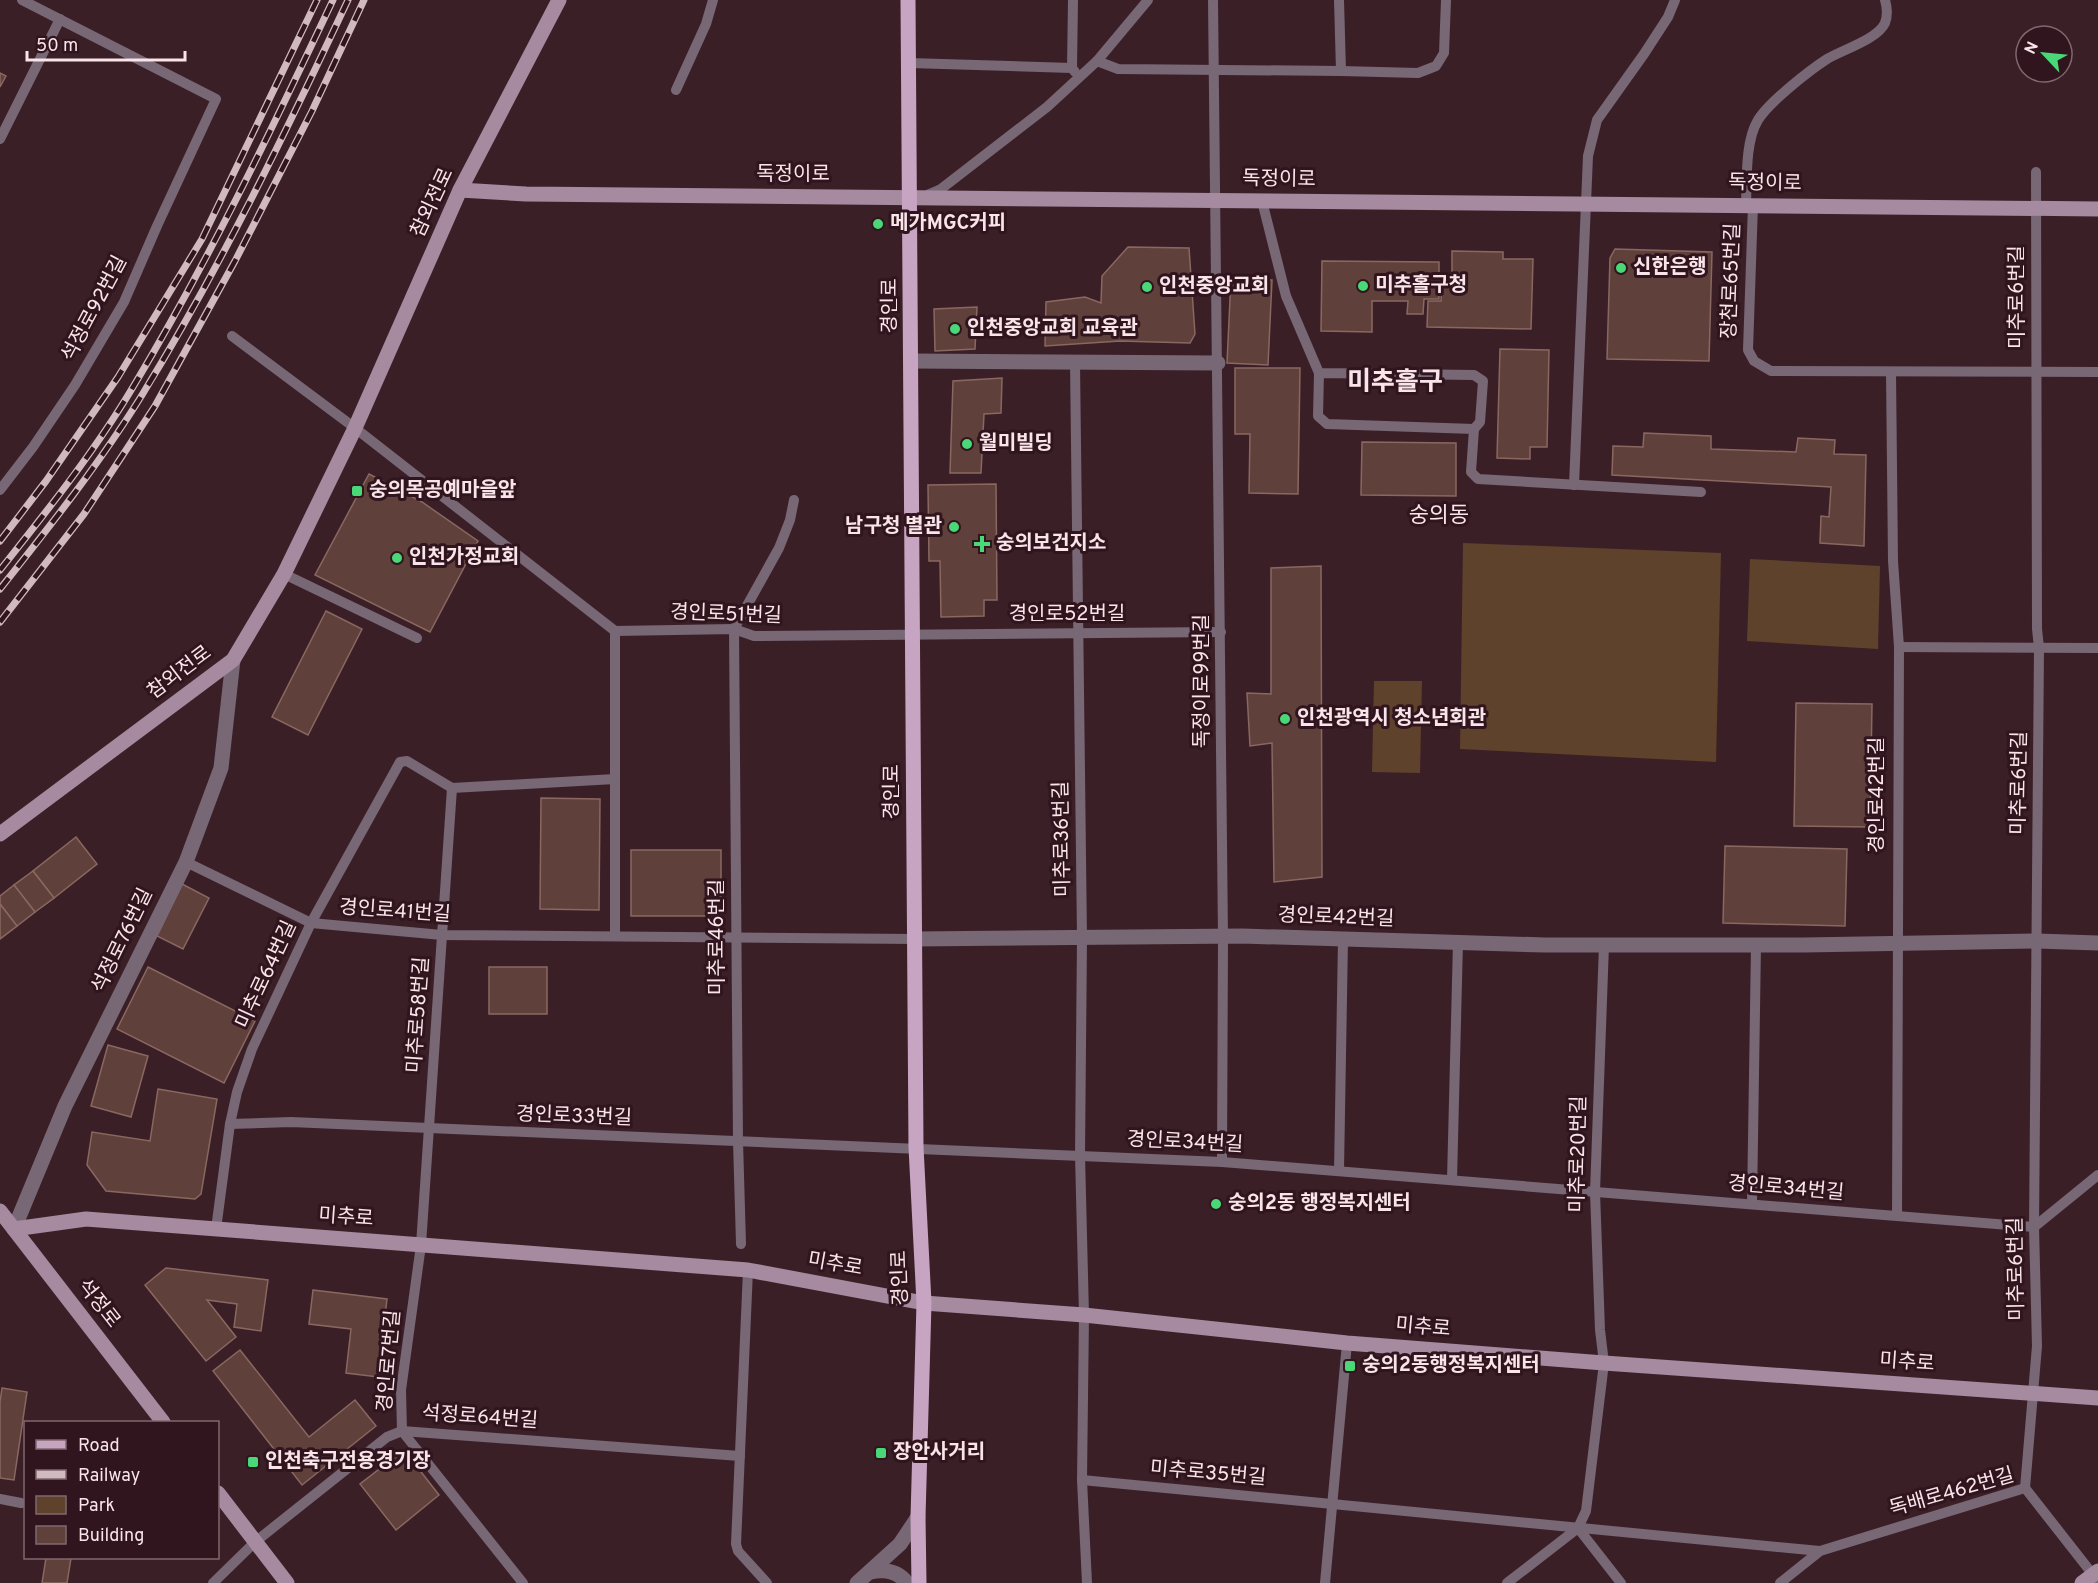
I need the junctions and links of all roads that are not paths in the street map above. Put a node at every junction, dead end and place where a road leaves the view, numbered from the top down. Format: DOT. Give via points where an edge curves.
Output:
graph roads {
  1 [pos="22,0"];
  2 [pos="559,0"];
  3 [pos="713,0"];
  4 [pos="908,0"];
  5 [pos="1073,0"];
  6 [pos="1148,0"];
  7 [pos="1213,0"];
  8 [pos="1339,0"];
  9 [pos="1446,0"];
  10 [pos="1675,0"];
  11 [pos="1885,0"];
  12 [pos="60,19"];
  13 [pos="1096,61"];
  14 [pos="909,63"];
  15 [pos="1072,68"];
  16 [pos="1213,70"];
  17 [pos="1341,71"];
  18 [pos="1079,78"];
  19 [pos="676,90"];
  20 [pos="0,139"];
  21 [pos="2036,172"];
  22 [pos="460,190"];
  23 [pos="916,197"];
  24 [pos="1214,200"];
  25 [pos="1262,201"];
  26 [pos="1586,204"];
  27 [pos="1749,205"];
  28 [pos="2036,208"];
  29 [pos="2098,208"];
  30 [pos="232,336"];
  31 [pos="912,361"];
  32 [pos="1075,362"];
  33 [pos="1218,363"];
  34 [pos="1891,372"];
  35 [pos="2036,372"];
  36 [pos="2098,372"];
  37 [pos="1319,373"];
  38 [pos="355,428"];
  39 [pos="1474,429"];
  40 [pos="1574,485"];
  41 [pos="0,490"];
  42 [pos="1701,492"];
  43 [pos="794,500"];
  44 [pos="284,574"];
  45 [pos="734,629"];
  46 [pos="615,631"];
  47 [pos="1221,632"];
  48 [pos="1078,633"];
  49 [pos="914,635"];
  50 [pos="417,638"];
  51 [pos="1899,647"];
  52 [pos="2039,648"];
  53 [pos="2098,648"];
  54 [pos="233,660"];
  55 [pos="615,779"];
  56 [pos="453,788"];
  57 [pos="0,834"];
  58 [pos="186,862"];
  59 [pos="311,923"];
  60 [pos="442,935"];
  61 [pos="615,936"];
  62 [pos="1223,937"];
  63 [pos="736,938"];
  64 [pos="1082,938"];
  65 [pos="915,939"];
  66 [pos="1343,939"];
  67 [pos="2037,941"];
  68 [pos="1458,942"];
  69 [pos="1899,943"];
  70 [pos="2098,943"];
  71 [pos="1604,945"];
  72 [pos="1756,945"];
  73 [pos="230,1124"];
  74 [pos="429,1129"];
  75 [pos="738,1141"];
  76 [pos="916,1148"];
  77 [pos="1080,1155"];
  78 [pos="1222,1162"];
  79 [pos="1339,1171"];
  80 [pos="2098,1175"];
  81 [pos="1452,1180"];
  82 [pos="1595,1192"];
  83 [pos="1752,1204"];
  84 [pos="0,1211"];
  85 [pos="1897,1216"];
  86 [pos="2034,1227"];
  87 [pos="14,1229"];
  88 [pos="216,1229"];
  89 [pos="741,1244"];
  90 [pos="421,1245"];
  91 [pos="748,1270"];
  92 [pos="924,1303"];
  93 [pos="1084,1315"];
  94 [pos="1347,1343"];
  95 [pos="1604,1363"];
  96 [pos="2034,1393"];
  97 [pos="2098,1398"];
  98 [pos="162,1421"];
  99 [pos="402,1431"];
  100 [pos="740,1456"];
  101 [pos="1082,1480"];
  102 [pos="2025,1488"];
  103 [pos="219,1494"];
  104 [pos="0,1499"];
  105 [pos="21,1503"];
  106 [pos="1331,1504"];
  107 [pos="918,1517"];
  108 [pos="1578,1528"];
  109 [pos="255,1542"];
  110 [pos="1820,1551"];
  111 [pos="871,1572"];
  112 [pos="2093,1577"];
  113 [pos="213,1583"];
  114 [pos="287,1583"];
  115 [pos="523,1583"];
  116 [pos="767,1583"];
  117 [pos="857,1583"];
  118 [pos="907,1583"];
  119 [pos="919,1583"];
  120 [pos="1087,1583"];
  121 [pos="1325,1583"];
  122 [pos="1507,1583"];
  123 [pos="1621,1583"];
  124 [pos="1780,1583"];
  1 -- 12 [label="lane"];
  2 -- 22 [label="main road, 참외전로"];
  3 -- 19 [label="lane"];
  4 -- 14 [label="main road, 경인로"];
  5 -- 15 [label="lane"];
  6 -- 13 [label="lane"];
  7 -- 16 [label="lane, 독정이로99번길"];
  8 -- 17 [label="lane"];
  9 -- 17 [label="lane" via="1444,53 1436,66 1418,73"];
  10 -- 26 [label="lane" via="1644,54 1597,120 1588,156"];
  11 -- 27 [label="lane, 장천로65번길" via="1884,24 1874,34 1826,60 1759,118 1751,133"];
  12 -- 20 [label="lane"];
  12 -- 41 [label="lane, 석정로92번길" via="216,99 124,302 69,393"];
  13 -- 16 [label="lane" via="1118,69"];
  13 -- 18 [label="lane"];
  14 -- 15 [label="lane"];
  14 -- 23 [label="main road, 경인로"];
  15 -- 18 [label="lane"];
  16 -- 17 [label="lane"];
  16 -- 24 [label="lane, 독정이로99번길"];
  18 -- 23 [label="lane" via="940,189"];
  21 -- 28 [label="lane, 미추로6번길"];
  22 -- 23 [label="main road, 독정이로"];
  22 -- 38 [label="main road, 참외전로"];
  23 -- 24 [label="main road, 독정이로"];
  23 -- 31 [label="main road, 경인로"];
  24 -- 25 [label="main road, 독정이로"];
  24 -- 33 [label="lane, 독정이로99번길"];
  25 -- 26 [label="main road, 독정이로"];
  25 -- 37 [label="lane" via="1286,296"];
  26 -- 27 [label="main road, 독정이로"];
  26 -- 40 [label="lane"];
  27 -- 28 [label="main road, 독정이로"];
  27 -- 34 [label="lane, 장천로65번길" via="1748,350 1754,361 1771,370"];
  28 -- 29 [label="main road, 독정이로"];
  28 -- 35 [label="lane, 미추로6번길"];
  30 -- 38 [label="lane"];
  31 -- 32 [label="street"];
  31 -- 49 [label="main road, 경인로"];
  32 -- 33 [label="street"];
  32 -- 48 [label="lane, 미추로36번길"];
  33 -- 47 [label="lane, 독정이로99번길"];
  34 -- 35 [label="lane, 장천로65번길"];
  34 -- 51 [label="lane" via="1893,561"];
  35 -- 36 [label="lane, 장천로65번길"];
  35 -- 52 [label="lane, 미추로6번길"];
  37 -- 39 [label="lane" via="1318,416 1327,424"];
  37 -- 39 [label="lane" via="1474,375 1483,381 1480,422"];
  38 -- 44 [label="main road, 참외전로"];
  38 -- 46 [label="lane"];
  39 -- 40 [label="lane" via="1470,472 1478,479"];
  40 -- 42 [label="lane"];
  43 -- 45 [label="lane" via="779,548"];
  44 -- 50 [label="lane"];
  44 -- 54 [label="main road, 참외전로"];
  45 -- 46 [label="lane, 경인로51번길"];
  45 -- 49 [label="lane, 경인로51번길" via="754,636"];
  45 -- 63 [label="lane, 미추로46번길"];
  46 -- 55 [label="lane"];
  47 -- 48 [label="lane, 경인로52번길"];
  47 -- 62 [label="lane, 독정이로99번길"];
  48 -- 49 [label="lane, 경인로52번길"];
  48 -- 64 [label="lane, 미추로36번길"];
  49 -- 65 [label="main road, 경인로"];
  51 -- 52 [label="lane"];
  51 -- 69 [label="lane, 경인로42번길"];
  52 -- 53 [label="lane"];
  52 -- 67 [label="lane, 미추로6번길"];
  54 -- 57 [label="main road, 참외전로"];
  54 -- 58 [label="street, 석정로76번길" via="221,768"];
  55 -- 56 [label="lane"];
  55 -- 61 [label="lane"];
  56 -- 59 [label="lane, 미추로64번길" via="407,760 400,762"];
  56 -- 60 [label="lane, 미추로58번길"];
  58 -- 59 [label="lane, 경인로41번길"];
  58 -- 87 [label="street, 석정로76번길" via="65,1106"];
  59 -- 60 [label="lane, 경인로41번길"];
  59 -- 73 [label="lane, 미추로64번길" via="252,1049"];
  60 -- 61 [label="lane, 경인로41번길"];
  60 -- 74 [label="lane, 미추로58번길"];
  61 -- 63 [label="lane, 경인로41번길"];
  62 -- 64 [label="street, 경인로42번길"];
  62 -- 66 [label="street, 경인로42번길"];
  62 -- 78 [label="lane, 독정이로99번길"];
  63 -- 65 [label="lane, 경인로41번길"];
  63 -- 75 [label="lane, 미추로46번길"];
  64 -- 65 [label="street, 경인로42번길"];
  64 -- 77 [label="lane, 미추로36번길"];
  65 -- 76 [label="main road, 경인로"];
  66 -- 68 [label="street, 경인로42번길"];
  66 -- 79 [label="lane"];
  67 -- 69 [label="street, 경인로42번길"];
  67 -- 70 [label="street, 경인로42번길"];
  67 -- 86 [label="lane, 미추로6번길"];
  68 -- 71 [label="street, 경인로42번길"];
  68 -- 81 [label="lane"];
  69 -- 72 [label="street, 경인로42번길"];
  69 -- 85 [label="lane, 경인로42번길"];
  71 -- 72 [label="street, 경인로42번길"];
  71 -- 82 [label="lane, 미추로20번길"];
  72 -- 83 [label="lane"];
  73 -- 74 [label="lane, 경인로33번길" via="291,1122"];
  73 -- 88 [label="lane, 미추로64번길"];
  74 -- 75 [label="lane, 경인로33번길"];
  74 -- 90 [label="lane, 미추로58번길"];
  75 -- 76 [label="lane, 경인로33번길"];
  75 -- 89 [label="lane, 미추로46번길"];
  76 -- 77 [label="lane, 경인로34번길"];
  76 -- 92 [label="main road, 경인로"];
  77 -- 78 [label="lane, 경인로34번길"];
  77 -- 93 [label="lane, 미추로36번길"];
  78 -- 79 [label="lane, 경인로34번길"];
  79 -- 81 [label="lane, 경인로34번길"];
  80 -- 86 [label="lane"];
  81 -- 82 [label="lane, 경인로34번길"];
  82 -- 83 [label="lane, 경인로34번길"];
  82 -- 95 [label="lane, 미추로20번길"];
  83 -- 85 [label="lane, 경인로34번길"];
  84 -- 87 [label="main road, 석정로"];
  85 -- 86 [label="lane, 경인로34번길"];
  86 -- 96 [label="lane, 미추로6번길"];
  87 -- 88 [label="main road, 미추로" via="86,1219"];
  87 -- 98 [label="main road, 석정로"];
  88 -- 90 [label="main road, 미추로"];
  90 -- 91 [label="main road, 미추로"];
  90 -- 99 [label="lane, 경인로7번길" via="401,1390"];
  91 -- 92 [label="main road, 미추로"];
  91 -- 100 [label="lane"];
  92 -- 93 [label="main road, 미추로"];
  92 -- 107 [label="main road, 경인로"];
  93 -- 94 [label="main road, 미추로"];
  93 -- 101 [label="lane"];
  94 -- 95 [label="main road, 미추로"];
  94 -- 106 [label="lane"];
  95 -- 96 [label="main road, 미추로"];
  95 -- 108 [label="lane, 미추로20번길" via="1586,1511"];
  96 -- 97 [label="main road, 미추로"];
  96 -- 102 [label="lane, 미추로6번길"];
  99 -- 100 [label="lane, 석정로64번길"];
  99 -- 109 [label="lane, 석정로64번길" via="387,1437"];
  99 -- 115 [label="lane, 경인로7번길"];
  100 -- 116 [label="lane" via="736,1544"];
  101 -- 106 [label="lane, 미추로35번길"];
  101 -- 120 [label="lane"];
  102 -- 110 [label="lane, 독배로462번길"];
  102 -- 112 [label="lane, 독배로462번길"];
  103 -- 109 [label="main road"];
  104 -- 105 [label="lane"];
  106 -- 108 [label="lane, 미추로35번길"];
  106 -- 121 [label="lane"];
  107 -- 111 [label="street" via="900,1544"];
  107 -- 119 [label="main road, 경인로"];
  108 -- 110 [label="lane, 독배로462번길"];
  108 -- 122 [label="lane"];
  108 -- 123 [label="lane"];
  109 -- 113 [label="lane, 석정로64번길"];
  109 -- 114 [label="main road"];
  110 -- 124 [label="lane, 독배로462번길"];
  111 -- 117 [label="street"];
  111 -- 118 [label="street" via="893,1572"];
}
